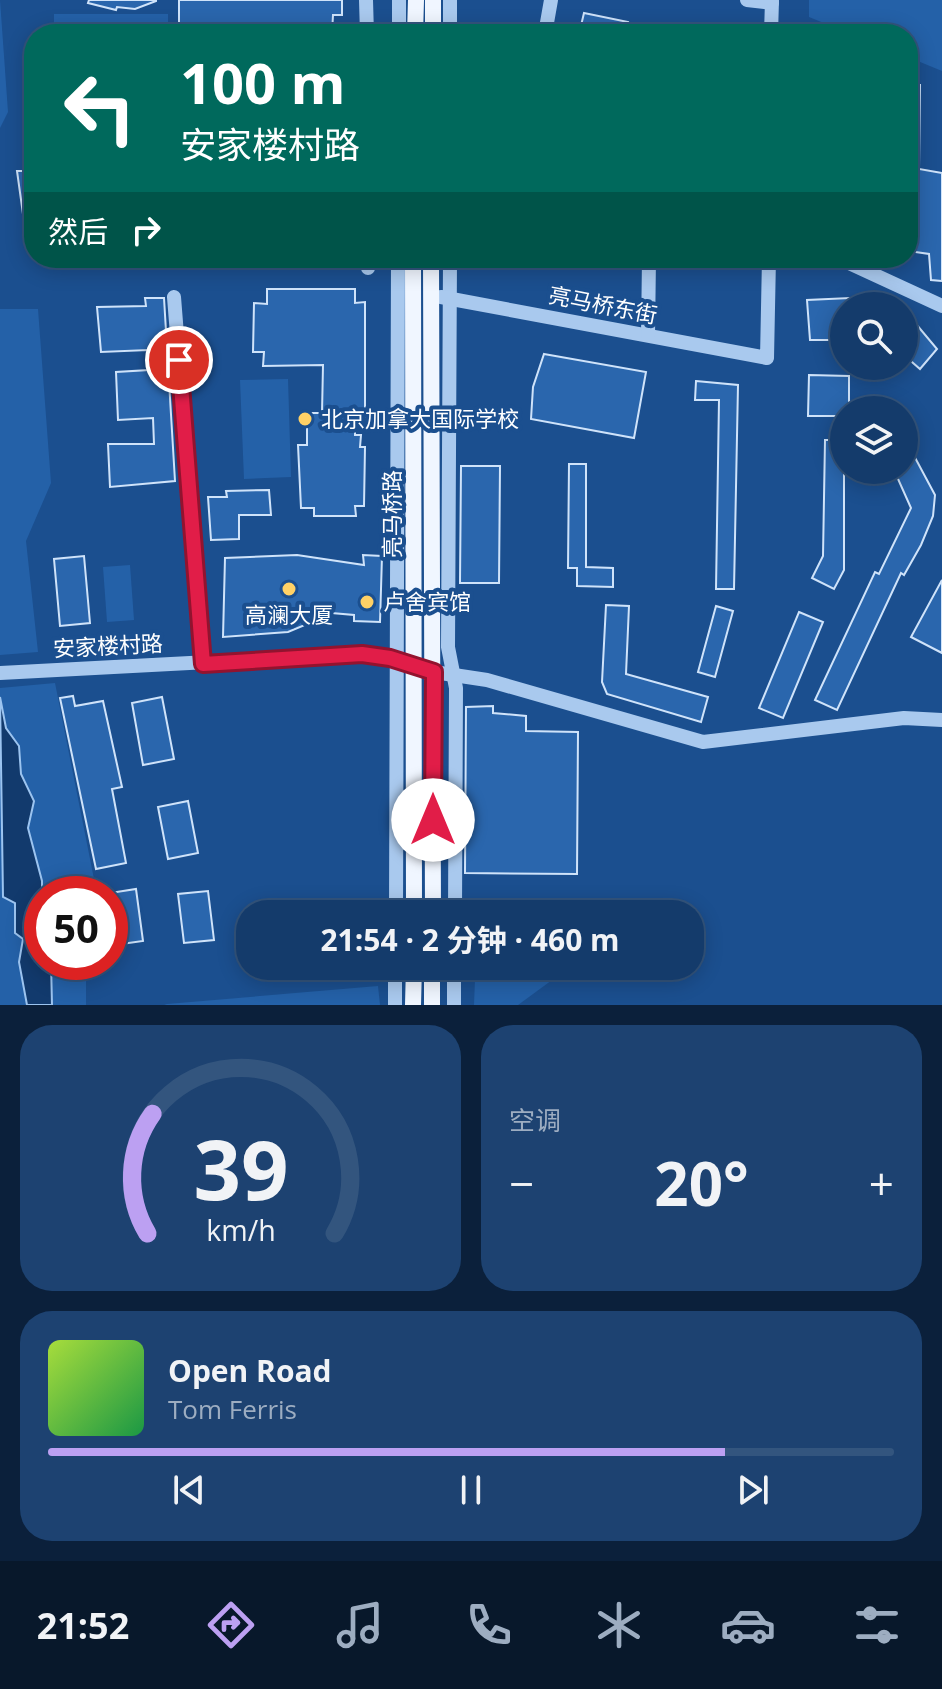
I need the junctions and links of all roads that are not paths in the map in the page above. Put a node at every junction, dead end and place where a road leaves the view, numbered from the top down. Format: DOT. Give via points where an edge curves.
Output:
graph roads {
  1 [pos="366,0"];
  2 [pos="399,0"];
  3 [pos="416,0"];
  4 [pos="433,0"];
  5 [pos="450,0"];
  6 [pos="551,0"];
  7 [pos="747,0"];
  8 [pos="772,2"];
  9 [pos="367,24"];
  10 [pos="399,24"];
  11 [pos="415,24"];
  12 [pos="433,24"];
  13 [pos="450,24"];
  14 [pos="547,24"];
  15 [pos="771,24"];
  16 [pos="398,268"];
  17 [pos="413,268"];
  18 [pos="431,268"];
  19 [pos="450,268"];
  20 [pos="649,268"];
  21 [pos="769,268"];
  22 [pos="860,268"];
  23 [pos="431,295"];
  24 [pos="174,297"];
  25 [pos="450,298"];
  26 [pos="942,306"];
  27 [pos="648,335"];
  28 [pos="397,659"];
  29 [pos="203,664"];
  30 [pos="415,667"];
  31 [pos="434,672"];
  32 [pos="1,673"];
  33 [pos="454,675"];
  34 [pos="942,720"];
  35 [pos="414,881"];
  36 [pos="396,900"];
  37 [pos="408,900"];
  38 [pos="414,900"];
  39 [pos="433,900"];
  40 [pos="455,900"];
  41 [pos="395,980"];
  42 [pos="414,980"];
  43 [pos="432,980"];
  44 [pos="454,980"];
  45 [pos="395,1005"];
  46 [pos="413,1005"];
  47 [pos="432,1005"];
  48 [pos="454,1005"];
  1 -- 9 [label="street"];
  2 -- 10 [label="street"];
  3 -- 11 [label="main road"];
  4 -- 12 [label="main road"];
  5 -- 13 [label="street"];
  6 -- 14 [label="street"];
  7 -- 8 [label="street"];
  8 -- 15 [label="street"];
  16 -- 28 [label="street"];
  17 -- 30 [label="main road, 亮马桥路"];
  18 -- 23 [label="main road, 亮马桥路"];
  19 -- 25 [label="street"];
  20 -- 27 [label="street"];
  21 -- 27 [label="street, 亮马桥东街" via="767,358"];
  22 -- 26 [label="street"];
  23 -- 25 [label="street, 亮马桥东街"];
  23 -- 31 [label="main road, 亮马桥路"];
  24 -- 29 [label="street"];
  25 -- 27 [label="street, 亮马桥东街"];
  25 -- 33 [label="street" via="448,647"];
  28 -- 29 [label="street, 安家楼村路" via="362,654"];
  28 -- 30 [label="street, 安家楼村路"];
  28 -- 36 [label="street"];
  29 -- 32 [label="street, 安家楼村路"];
  30 -- 31 [label="street, 安家楼村路"];
  30 -- 35 [label="main road, 亮马桥路"];
  31 -- 33 [label="street, 安家楼村路"];
  31 -- 39 [label="main road, 亮马桥路"];
  33 -- 34 [label="street, 安家楼村路" via="703,742 904,718"];
  33 -- 40 [label="street"];
  35 -- 37 [label="street"];
  35 -- 38 [label="main road, 亮马桥路"];
  41 -- 45 [label="street"];
  42 -- 46 [label="main road"];
  43 -- 47 [label="main road"];
  44 -- 48 [label="street"];
}
